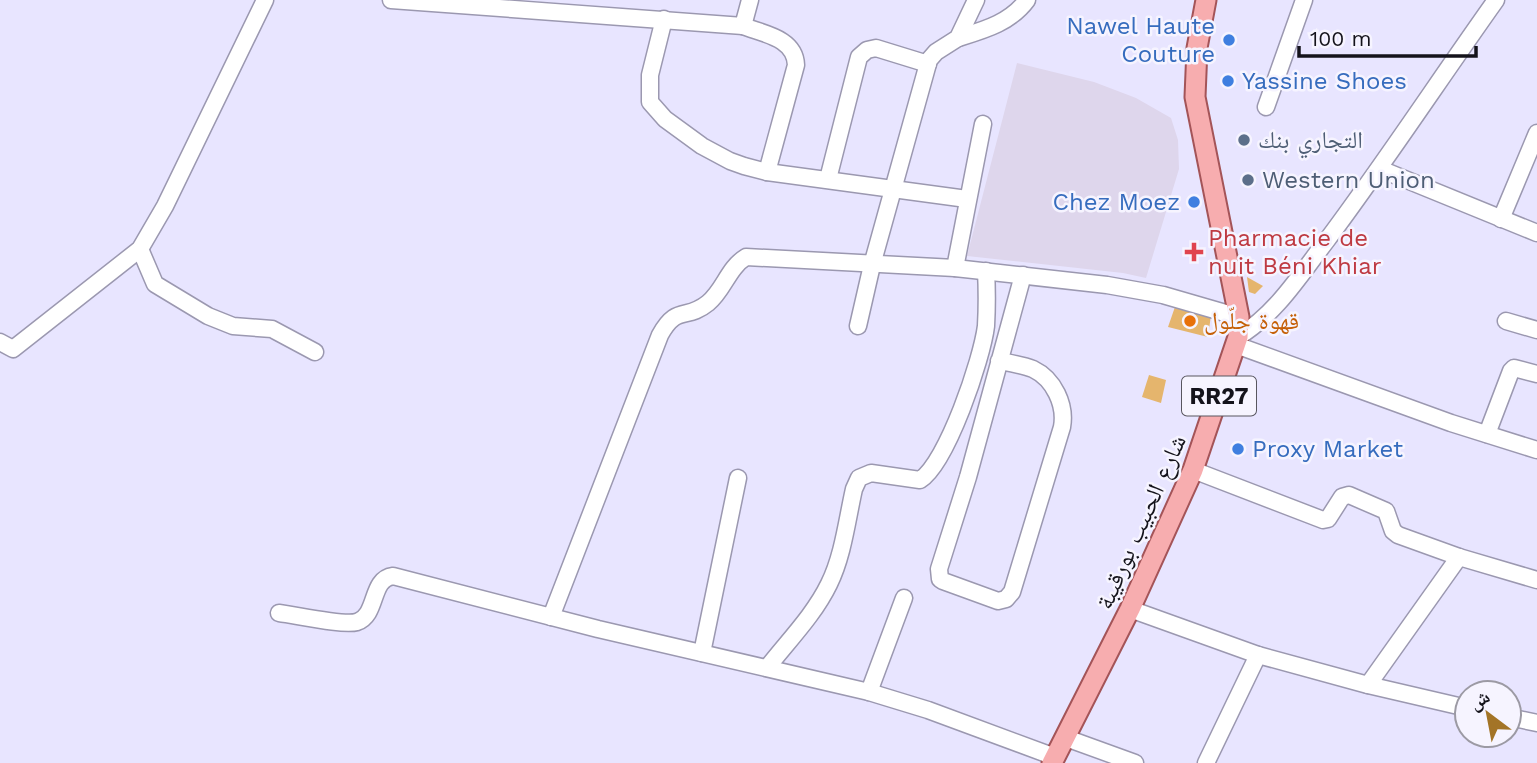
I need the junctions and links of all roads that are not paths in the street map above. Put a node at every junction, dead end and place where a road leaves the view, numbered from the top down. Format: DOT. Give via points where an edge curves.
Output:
graph roads {
  1 [pos="265,0"];
  2 [pos="391,0"];
  3 [pos="750,0"];
  4 [pos="976,0"];
  5 [pos="1027,0"];
  6 [pos="1206,0"];
  7 [pos="1304,0"];
  8 [pos="1496,0"];
  9 [pos="615,8"];
  10 [pos="664,19"];
  11 [pos="743,26"];
  12 [pos="958,38"];
  13 [pos="928,64"];
  14 [pos="1266,107"];
  15 [pos="983,124"];
  16 [pos="1537,133"];
  17 [pos="1380,169"];
  18 [pos="767,172"];
  19 [pos="828,179"];
  20 [pos="894,191"];
  21 [pos="967,199"];
  22 [pos="1501,219"];
  23 [pos="1537,233"];
  24 [pos="140,249"];
  25 [pos="872,265"];
  26 [pos="955,268"];
  27 [pos="986,271"];
  28 [pos="1023,275"];
  29 [pos="1506,321"];
  30 [pos="858,326"];
  31 [pos="1537,330"];
  32 [pos="1238,333"];
  33 [pos="7,345"];
  34 [pos="315,352"];
  35 [pos="0,361"];
  36 [pos="999,361"];
  37 [pos="1537,374"];
  38 [pos="1488,434"];
  39 [pos="1537,450"];
  40 [pos="1193,470"];
  41 [pos="738,478"];
  42 [pos="1459,558"];
  43 [pos="1537,580"];
  44 [pos="904,598"];
  45 [pos="1130,609"];
  46 [pos="279,613"];
  47 [pos="551,617"];
  48 [pos="702,653"];
  49 [pos="1258,654"];
  50 [pos="767,668"];
  51 [pos="1368,685"];
  52 [pos="869,692"];
  53 [pos="1453,705"];
  54 [pos="1066,738"];
  55 [pos="1053,760"];
  56 [pos="1135,763"];
  57 [pos="1206,763"];
  1 -- 24 [label="street"];
  2 -- 9 [label="street"];
  3 -- 11 [label="street"];
  4 -- 12 [label="street"];
  5 -- 12 [label="street" via="1001,23"];
  6 -- 32 [label="main road" via="1196,48 1195,97"];
  7 -- 14 [label="street"];
  8 -- 17 [label="street"];
  9 -- 10 [label="street"];
  10 -- 11 [label="street"];
  10 -- 18 [label="street" via="650,75 650,102 665,119 714,153"];
  11 -- 18 [label="street" via="782,41 795,58"];
  12 -- 13 [label="street"];
  13 -- 19 [label="street" via="876,48 859,57"];
  13 -- 20 [label="street"];
  15 -- 21 [label="street"];
  16 -- 22 [label="street"];
  17 -- 22 [label="street"];
  17 -- 32 [label="street" via="1279,304 1256,326"];
  18 -- 19 [label="street"];
  19 -- 20 [label="street"];
  20 -- 21 [label="street"];
  20 -- 25 [label="street"];
  21 -- 26 [label="street"];
  22 -- 23 [label="street"];
  24 -- 33 [label="street"];
  24 -- 34 [label="street" via="155,284 208,316 233,326 272,329"];
  25 -- 26 [label="street"];
  25 -- 30 [label="street"];
  25 -- 47 [label="street" via="746,257 707,304 670,320 655,346"];
  26 -- 27 [label="street"];
  27 -- 28 [label="street"];
  27 -- 50 [label="street" via="981,348 956,422 935,466 920,480 872,473 859,478 828,586"];
  28 -- 32 [label="street" via="1163,295"];
  28 -- 36 [label="street"];
  29 -- 31 [label="street"];
  32 -- 38 [label="street"];
  32 -- 40 [label="main road, شارع الحبيب بورقيبة / RR27"];
  33 -- 35 [label="street"];
  36 -- 36 [label="street" via="939,574 943,582 998,601 1012,592 1064,419 1057,394 1042,376"];
  37 -- 38 [label="street" via="1511,371"];
  38 -- 39 [label="street"];
  40 -- 42 [label="street" via="1323,520 1349,495 1386,511 1395,534"];
  40 -- 45 [label="main road, شارع الحبيب بورقيبة / RR27"];
  41 -- 48 [label="street"];
  42 -- 43 [label="street"];
  42 -- 51 [label="street"];
  44 -- 52 [label="street"];
  45 -- 49 [label="street"];
  45 -- 54 [label="main road, شارع الحبيب بورقيبة / RR27"];
  46 -- 47 [label="street" via="358,621 389,576"];
  47 -- 48 [label="street"];
  48 -- 50 [label="street"];
  49 -- 51 [label="street"];
  49 -- 57 [label="street"];
  50 -- 52 [label="street"];
  51 -- 53 [label="street"];
  52 -- 55 [label="street" via="928,710"];
  54 -- 55 [label="main road, شارع الحبيب بورقيبة / RR27"];
  54 -- 56 [label="street"];
}
